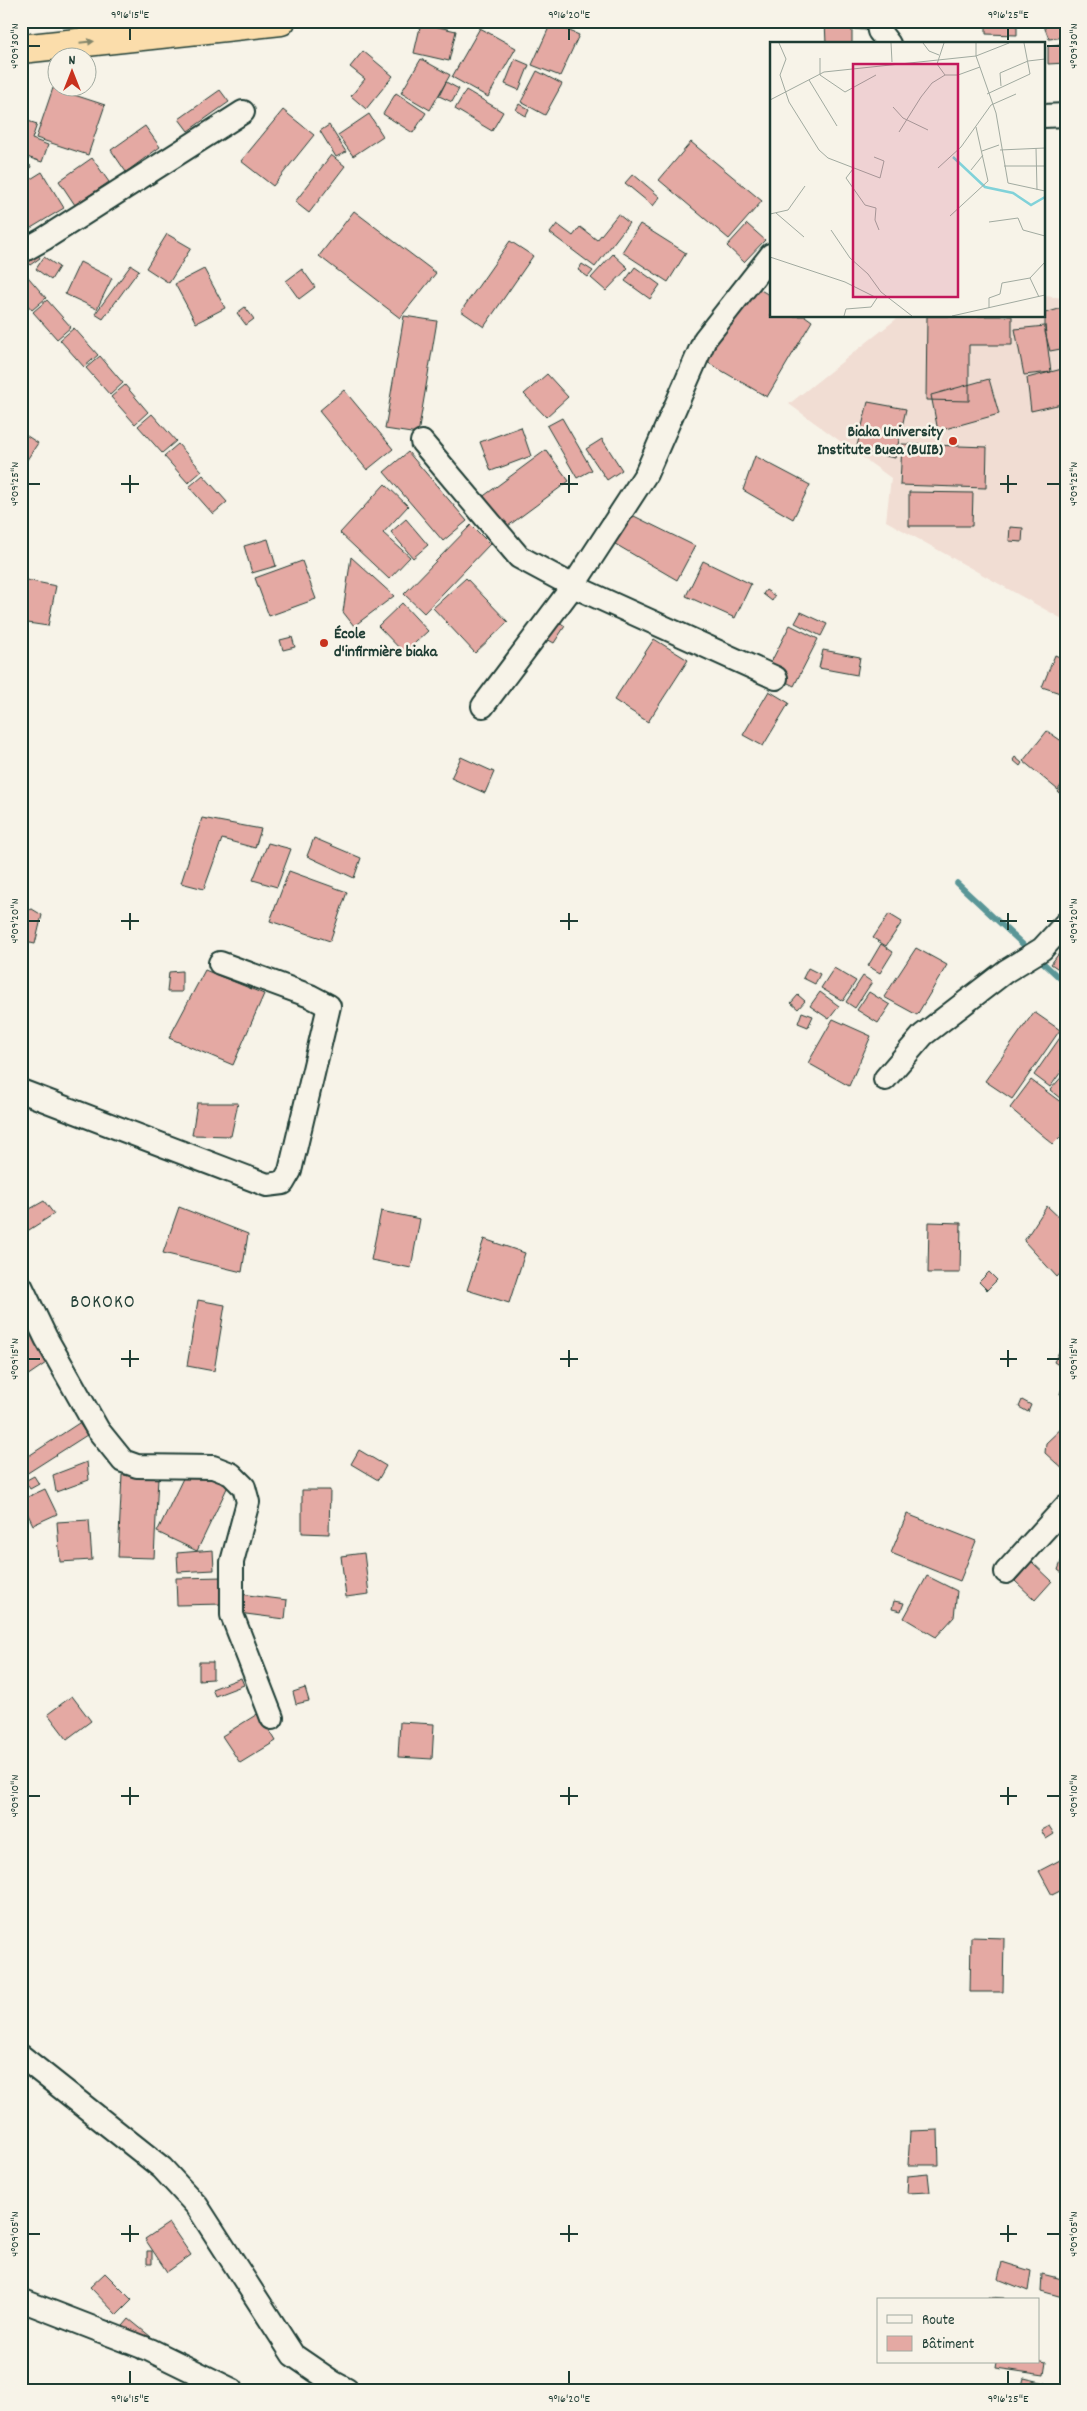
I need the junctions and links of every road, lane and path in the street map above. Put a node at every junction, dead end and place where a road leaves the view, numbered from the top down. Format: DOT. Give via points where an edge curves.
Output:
graph roads {
  1 [pos="282,21"];
  2 [pos="877,21"];
  3 [pos="887,42"];
  4 [pos="21,48"];
  5 [pos="243,112"];
  6 [pos="1066,115"];
  7 [pos="1044,116"];
  8 [pos="21,252"];
  9 [pos="770,256"];
  10 [pos="422,442"];
  11 [pos="574,586"];
  12 [pos="776,678"];
  13 [pos="483,706"];
  14 [pos="1066,923"];
  15 [pos="220,963"];
  16 [pos="885,1079"];
  17 [pos="21,1091"];
  18 [pos="21,1286"];
  19 [pos="1066,1506"];
  20 [pos="1006,1572"];
  21 [pos="272,1718"];
  22 [pos="21,2056"];
  23 [pos="21,2300"];
  24 [pos="232,2390"];
  25 [pos="347,2390"];
  4 -- 1 [label="highway, one-way"];
  2 -- 3 [label="street" via="879,31"];
  5 -- 8 [label="street"];
  6 -- 7 [label="street"];
  9 -- 11 [label="street" via="705,339 646,474"];
  10 -- 11 [label="street" via="519,557"];
  11 -- 12 [label="street"];
  11 -- 13 [label="street"];
  14 -- 16 [label="street" via="1042,949 1006,971 923,1034"];
  15 -- 17 [label="street" via="329,1006 290,1171 282,1183 267,1185"];
  18 -- 21 [label="street" via="98,1430 124,1461 137,1466 213,1467 231,1474 244,1487 248,1502 232,1562 232,1615"];
  19 -- 20 [label="street"];
  22 -- 25 [label="street" via="162,2168 197,2206 293,2355"];
  23 -- 24 [label="street" via="150,2350"];
}
